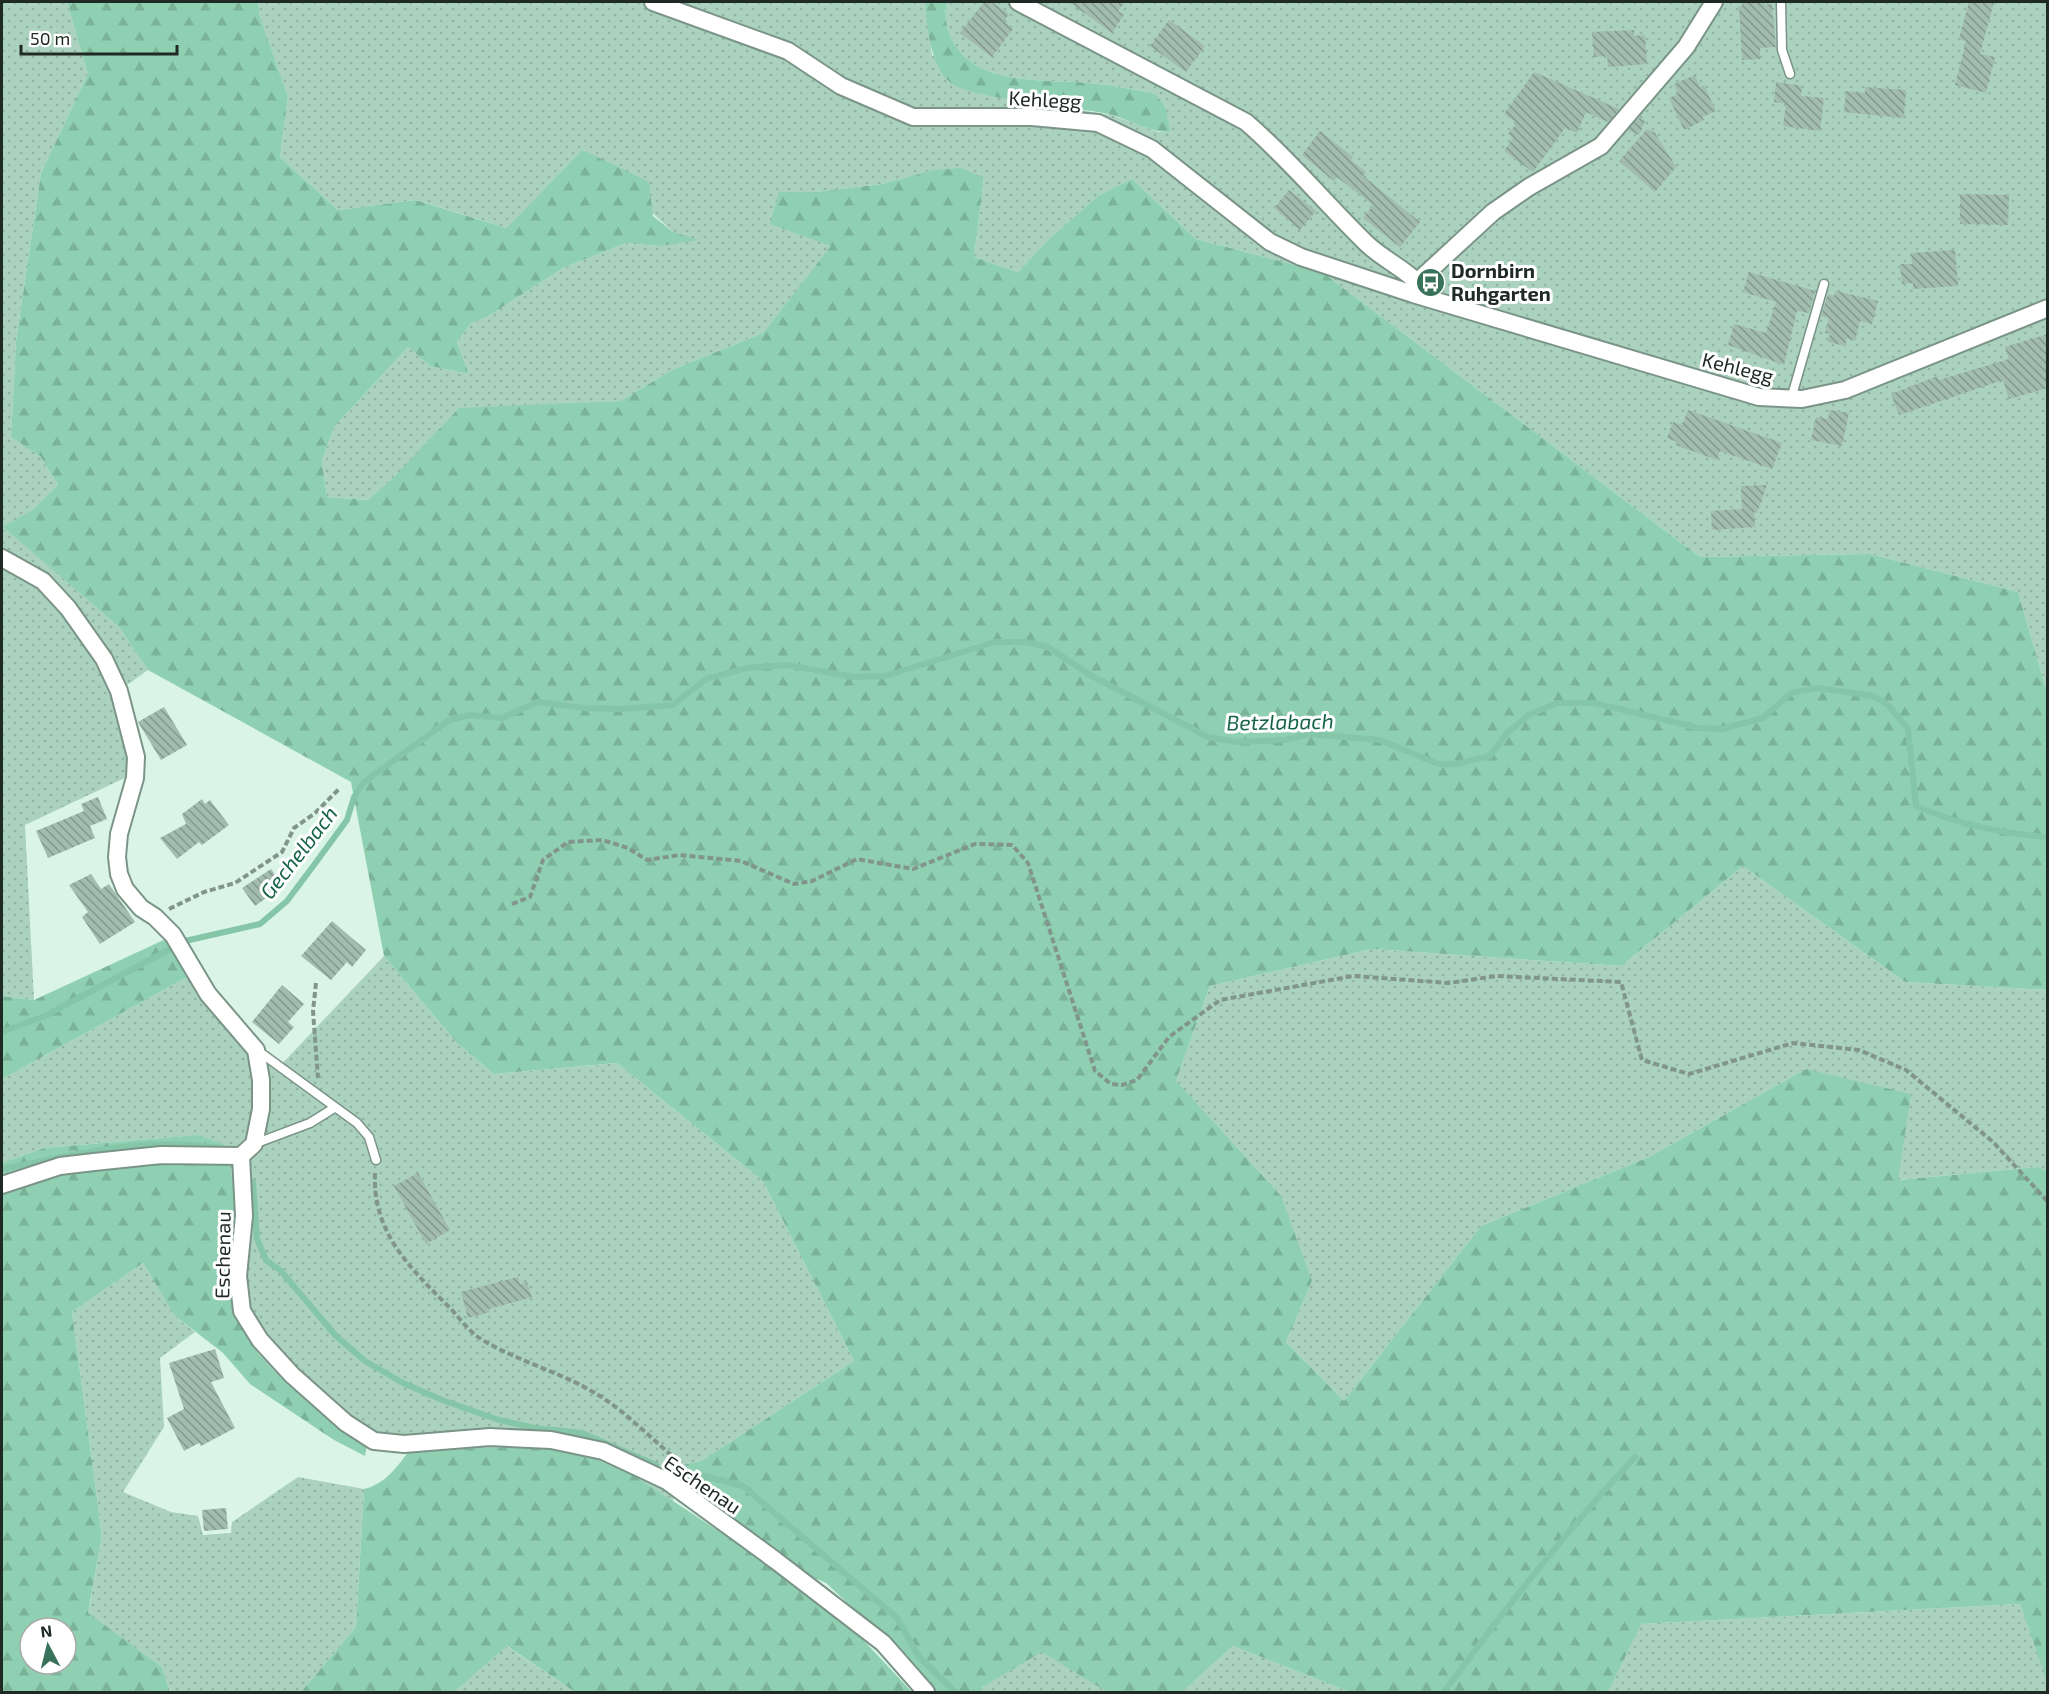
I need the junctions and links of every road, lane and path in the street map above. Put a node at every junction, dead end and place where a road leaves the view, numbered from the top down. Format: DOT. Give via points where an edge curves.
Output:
graph roads {
  1 [pos="653,2"];
  2 [pos="1018,2"];
  3 [pos="1714,2"];
  4 [pos="1781,2"];
  5 [pos="1790,74"];
  6 [pos="1824,284"];
  7 [pos="1415,288"];
  8 [pos="2048,308"];
  9 [pos="1791,399"];
  10 [pos="2,558"];
  11 [pos="340,788"];
  12 [pos="184,901"];
  13 [pos="512,904"];
  14 [pos="316,983"];
  15 [pos="256,1050"];
  16 [pos="315,1094"];
  17 [pos="334,1108"];
  18 [pos="254,1144"];
  19 [pos="241,1156"];
  20 [pos="376,1160"];
  21 [pos="2,1185"];
  22 [pos="2048,1202"];
  23 [pos="670,1472"];
  24 [pos="926,1692"];
  1 -- 7 [label="street, Kehlegg" via="788,51 841,86 913,117 1032,117 1098,123 1152,149 1270,242 1302,257"];
  2 -- 7 [label="street, Kehlegg" via="1246,122 1369,246 1403,268"];
  3 -- 7 [label="street" via="1679,56 1601,146 1492,212"];
  4 -- 5 [label="lane" via="1782,50"];
  6 -- 9 [label="lane"];
  7 -- 9 [label="street, Kehlegg" via="1711,384 1759,397"];
  8 -- 9 [label="street, Kehlegg" via="1845,390"];
  10 -- 15 [label="street" via="43,581 68,608 104,659 118,691 136,757 135,778 120,834 119,874 125,889 141,908 173,935 208,994"];
  11 -- 12 [label="path" via="294,828 282,852 235,883"];
  13 -- 22 [label="path" via="530,897 543,860 568,842 602,840 647,860 680,855 741,861 794,884 812,881 857,859 913,869 975,844 1012,845 1028,863 1095,1071 1111,1084 1137,1080 1169,1037 1220,1000 1353,976 1449,983 1496,976 1621,982 1642,1060 1689,1074 1793,1043 1858,1050 1906,1070 1993,1142"];
  14 -- 16 [label="path"];
  15 -- 16 [label="lane"];
  15 -- 18 [label="street" via="261,1109"];
  16 -- 17 [label="lane"];
  17 -- 18 [label="lane" via="310,1123"];
  17 -- 20 [label="lane" via="357,1123 369,1137"];
  18 -- 19 [label="street"];
  19 -- 21 [label="street" via="161,1155 60,1166"];
  19 -- 24 [label="street, Eschenau" via="244,1216 238,1276 242,1311 260,1340 292,1375 346,1423 374,1441 404,1444 490,1437 551,1440 603,1451 667,1481 775,1560 883,1643"];
  20 -- 23 [label="path" via="374,1196 378,1215 411,1269 480,1338 602,1397 671,1455"];
}
